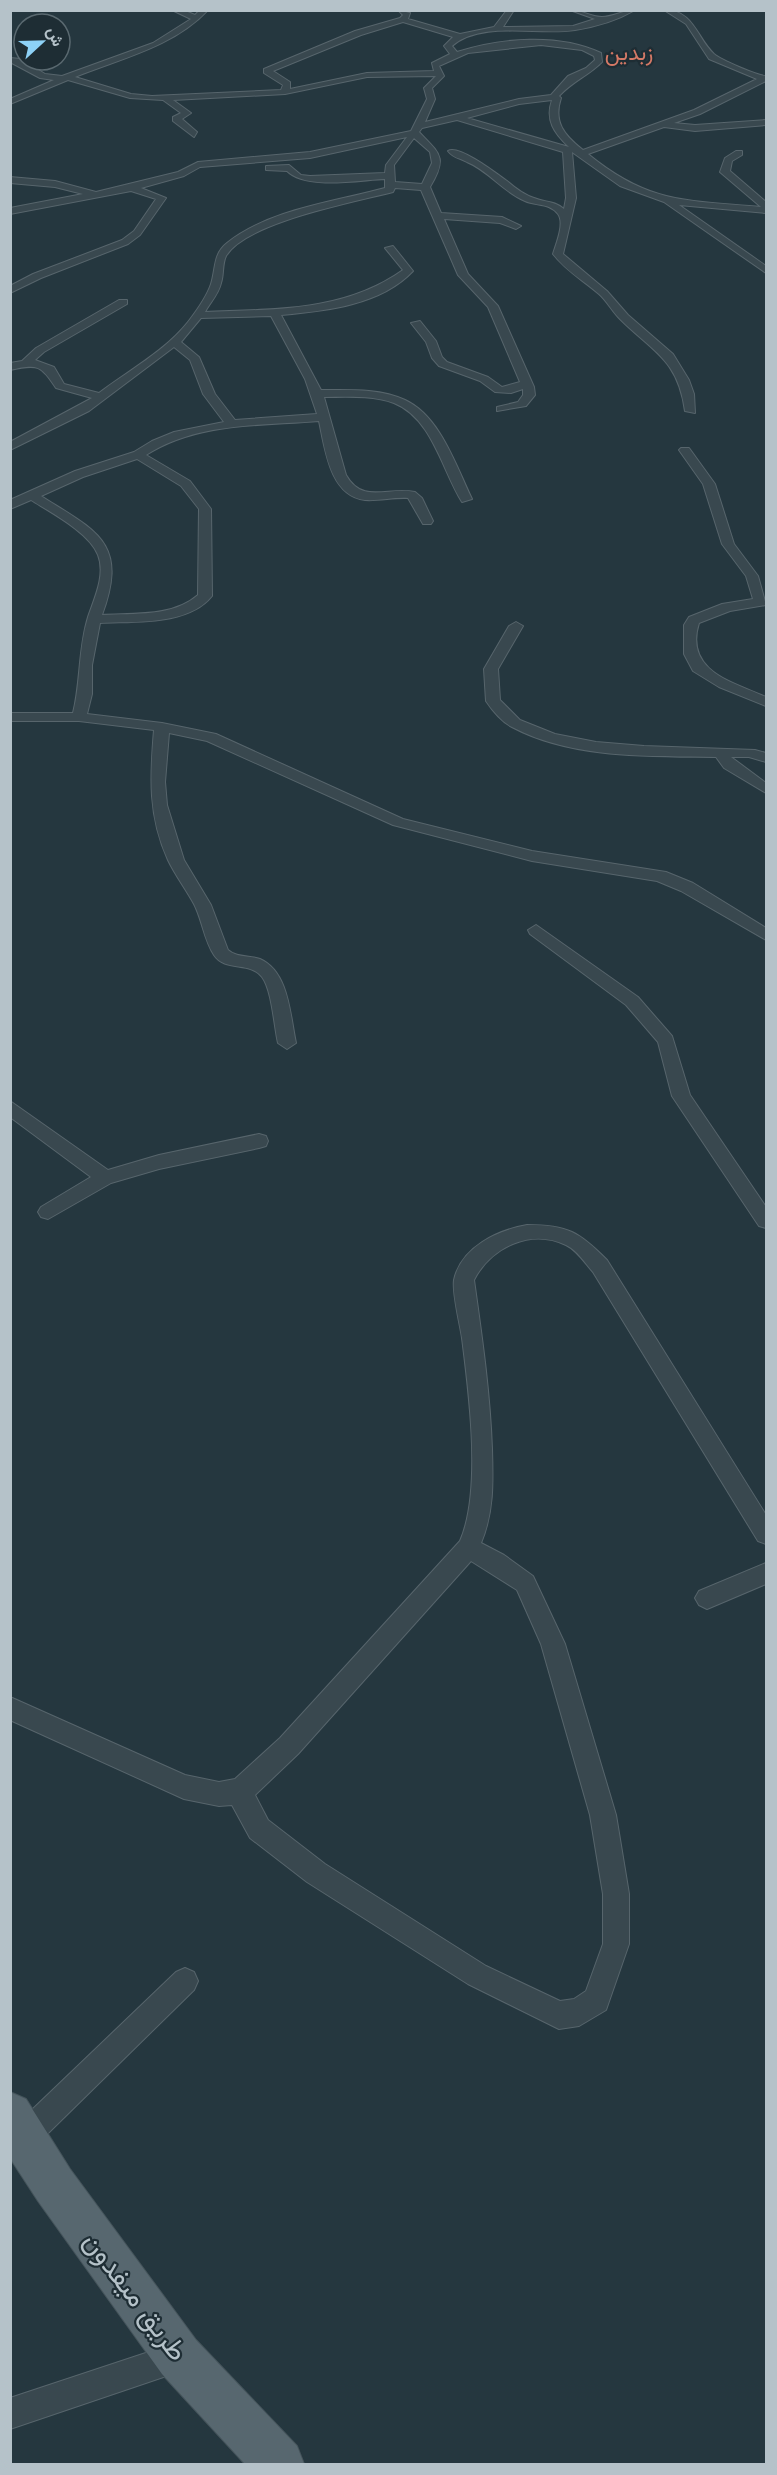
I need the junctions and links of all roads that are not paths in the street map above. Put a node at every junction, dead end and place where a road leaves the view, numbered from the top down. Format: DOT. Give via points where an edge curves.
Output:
graph roads {
  1 [pos="175,10"];
  2 [pos="205,10"];
  3 [pos="401,10"];
  4 [pos="511,10"];
  5 [pos="573,10"];
  6 [pos="632,10"];
  7 [pos="667,10"];
  8 [pos="196,19"];
  9 [pos="404,20"];
  10 [pos="605,20"];
  11 [pos="499,29"];
  12 [pos="461,37"];
  13 [pos="535,39"];
  14 [pos="454,54"];
  15 [pos="10,60"];
  16 [pos="440,73"];
  17 [pos="66,78"];
  18 [pos="765,79"];
  19 [pos="285,92"];
  20 [pos="164,97"];
  21 [pos="553,97"];
  22 [pos="10,102"];
  23 [pos="459,118"];
  24 [pos="766,123"];
  25 [pos="663,125"];
  26 [pos="416,131"];
  27 [pos="194,134"];
  28 [pos="452,151"];
  29 [pos="575,151"];
  30 [pos="739,153"];
  31 [pos="262,159"];
  32 [pos="181,174"];
  33 [pos="10,180"];
  34 [pos="391,181"];
  35 [pos="425,187"];
  36 [pos="132,188"];
  37 [pos="95,195"];
  38 [pos="161,198"];
  39 [pos="666,199"];
  40 [pos="766,208"];
  41 [pos="10,211"];
  42 [pos="439,216"];
  43 [pos="566,221"];
  44 [pos="516,226"];
  45 [pos="390,248"];
  46 [pos="766,270"];
  47 [pos="10,290"];
  48 [pos="123,302"];
  49 [pos="274,311"];
  50 [pos="197,315"];
  51 [pos="416,323"];
  52 [pos="174,343"];
  53 [pos="27,362"];
  54 [pos="10,367"];
  55 [pos="526,383"];
  56 [pos="316,393"];
  57 [pos="101,397"];
  58 [pos="501,409"];
  59 [pos="691,411"];
  60 [pos="321,417"];
  61 [pos="232,424"];
  62 [pos="10,447"];
  63 [pos="685,450"];
  64 [pos="138,455"];
  65 [pos="33,496"];
  66 [pos="466,499"];
  67 [pos="10,505"];
  68 [pos="427,521"];
  69 [pos="764,602"];
  70 [pos="94,619"];
  71 [pos="516,626"];
  72 [pos="766,702"];
  73 [pos="10,717"];
  74 [pos="79,717"];
  75 [pos="162,727"];
  76 [pos="721,753"];
  77 [pos="766,758"];
  78 [pos="766,789"];
  79 [pos="536,930"];
  80 [pos="766,935"];
  81 [pos="287,1043"];
  82 [pos="10,1107"];
  83 [pos="259,1141"];
  84 [pos="105,1178"];
  85 [pos="48,1212"];
  86 [pos="766,1221"];
  87 [pos="766,1533"];
  88 [pos="468,1548"];
  89 [pos="766,1573"];
  90 [pos="707,1598"];
  91 [pos="10,1708"];
  92 [pos="241,1791"];
  93 [pos="185,1981"];
  94 [pos="17,2126"];
  95 [pos="179,2357"];
  96 [pos="10,2414"];
  97 [pos="279,2464"];
  1 -- 8 [label="street"];
  2 -- 8 [label="street"];
  3 -- 9 [label="street" via="407,15"];
  4 -- 11 [label="street"];
  5 -- 10 [label="street"];
  6 -- 10 [label="street"];
  7 -- 18 [label="street" via="688,22 712,57"];
  8 -- 17 [label="street" via="182,33 161,44"];
  9 -- 12 [label="street"];
  9 -- 19 [label="street" via="358,33 267,71 287,84"];
  10 -- 11 [label="street" via="573,28"];
  11 -- 12 [label="street"];
  11 -- 13 [label="street" via="515,37"];
  12 -- 14 [label="street" via="448,46"];
  14 -- 16 [label="street" via="435,65"];
  14 -- 21 [label="street" via="491,47 554,44 586,48 598,55 594,67 571,78"];
  15 -- 17 [label="street" via="42,76"];
  16 -- 19 [label="street" via="368,75"];
  16 -- 26 [label="street" via="428,88 431,99"];
  17 -- 20 [label="street" via="134,97"];
  17 -- 22 [label="street"];
  18 -- 25 [label="street"];
  19 -- 20 [label="street"];
  20 -- 27 [label="street" via="187,113 176,119"];
  21 -- 23 [label="street" via="495,106"];
  21 -- 29 [label="street" via="557,98 552,120"];
  23 -- 26 [label="street"];
  23 -- 29 [label="street"];
  24 -- 25 [label="street" via="695,128"];
  25 -- 29 [label="street"];
  26 -- 31 [label="street" via="310,155"];
  26 -- 34 [label="street" via="390,165"];
  26 -- 35 [label="street" via="430,144 438,163"];
  28 -- 43 [label="street" via="474,161 538,205 551,203"];
  29 -- 39 [label="street" via="625,185"];
  29 -- 43 [label="street"];
  30 -- 40 [label="street" via="728,160 725,172"];
  31 -- 32 [label="street" via="198,165"];
  31 -- 34 [label="street" via="270,169 289,168 304,179"];
  32 -- 36 [label="street"];
  32 -- 38 [label="street"];
  33 -- 37 [label="street" via="55,184"];
  34 -- 35 [label="street"];
  34 -- 50 [label="street" via="390,190 382,194 280,219 229,246 220,258 216,285"];
  35 -- 42 [label="street"];
  36 -- 37 [label="street"];
  36 -- 38 [label="street"];
  37 -- 41 [label="street"];
  38 -- 47 [label="street" via="125,242"];
  39 -- 40 [label="street"];
  39 -- 46 [label="street"];
  42 -- 44 [label="street" via="502,220"];
  42 -- 55 [label="street" via="463,275 492,306"];
  43 -- 59 [label="street" via="558,254 676,361 690,396"];
  45 -- 49 [label="street" via="408,268 399,278 339,304"];
  48 -- 53 [label="street" via="40,350"];
  49 -- 50 [label="street"];
  49 -- 56 [label="street"];
  50 -- 52 [label="street"];
  51 -- 55 [label="street" via="443,364 483,379 499,390 511,390"];
  52 -- 57 [label="street"];
  52 -- 61 [label="street" via="186,348 196,359 208,393"];
  53 -- 54 [label="street"];
  53 -- 57 [label="street" via="50,369 60,386"];
  55 -- 58 [label="street" via="526,401"];
  56 -- 60 [label="street"];
  56 -- 66 [label="street" via="374,396 406,405 424,421"];
  57 -- 62 [label="street" via="71,418"];
  60 -- 61 [label="street"];
  60 -- 68 [label="street" via="351,491 361,495 411,495"];
  61 -- 64 [label="street" via="176,436"];
  63 -- 69 [label="street" via="709,484 728,544 752,576"];
  64 -- 65 [label="street" via="79,474"];
  64 -- 70 [label="street" via="176,477 201,498 205,509 205,596 199,604 173,612"];
  65 -- 67 [label="street"];
  65 -- 70 [label="street" via="78,527 105,555 104,583"];
  69 -- 72 [label="street" via="727,607 694,620 691,654 698,668"];
  70 -- 74 [label="street" via="85,665 86,694"];
  71 -- 76 [label="street" via="494,665 489,692 496,709 516,725 550,738 584,743"];
  73 -- 74 [label="street"];
  74 -- 75 [label="street"];
  75 -- 80 [label="street" via="193,732 242,749 398,822 532,856 660,876 687,887"];
  75 -- 81 [label="street" via="159,805 176,860 202,904 221,953 229,960 253,963 268,972"];
  76 -- 77 [label="street" via="750,753"];
  76 -- 78 [label="street" via="729,765"];
  79 -- 86 [label="street" via="632,1001 666,1040 681,1096"];
  82 -- 84 [label="street"];
  83 -- 84 [label="street"];
  84 -- 85 [label="street"];
  87 -- 88 [label="street" via="600,1266 573,1240 541,1231 515,1234 487,1247 470,1264 464,1280 480,1395 482,1500"];
  88 -- 92 [label="street" via="289,1746"];
  88 -- 92 [label="street" via="525,1583 553,1644 603,1815 616,1894 616,1944 596,2000 579,2012 559,2015 477,1975 316,1873 259,1829"];
  89 -- 90 [label="street"];
  91 -- 92 [label="street" via="184,1787 219,1794"];
  93 -- 94 [label="street"];
  94 -- 95 [label="main road, طريق ميفدون" via="54,2186"];
  95 -- 96 [label="street"];
  95 -- 97 [label="main road, طريق ميفدون"];
}
